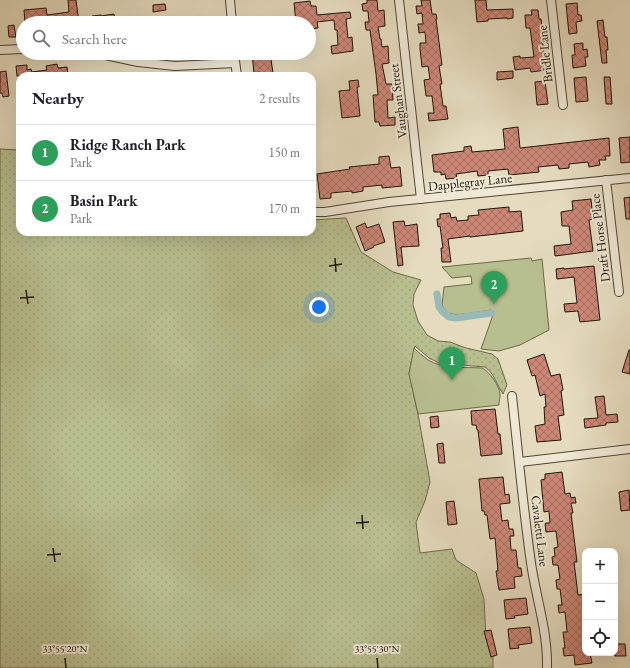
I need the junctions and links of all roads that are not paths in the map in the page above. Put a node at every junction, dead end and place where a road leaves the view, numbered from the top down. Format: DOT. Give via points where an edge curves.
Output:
graph roads {
  1 [pos="230,0"];
  2 [pos="399,0"];
  3 [pos="551,0"];
  4 [pos="231,16"];
  5 [pos="16,49"];
  6 [pos="0,50"];
  7 [pos="129,60"];
  8 [pos="235,60"];
  9 [pos="235,63"];
  10 [pos="236,72"];
  11 [pos="563,105"];
  12 [pos="630,178"];
  13 [pos="606,180"];
  14 [pos="421,198"];
  15 [pos="316,212"];
  16 [pos="619,292"];
  17 [pos="512,396"];
  18 [pos="630,449"];
  19 [pos="520,462"];
  20 [pos="547,668"];
  1 -- 4 [label="street"];
  2 -- 14 [label="street, Vaughan Street"];
  3 -- 11 [label="street, Bridle Lane"];
  5 -- 6 [label="street"];
  7 -- 9 [label="street" via="175,66"];
  8 -- 9 [label="street"];
  9 -- 10 [label="street"];
  12 -- 13 [label="street, Dapplegray Lane"];
  13 -- 14 [label="street, Dapplegray Lane"];
  13 -- 16 [label="street, Draft Horse Place"];
  14 -- 15 [label="street, Dapplegray Lane"];
  17 -- 19 [label="street, Cavaletti Lane"];
  18 -- 19 [label="street"];
  19 -- 20 [label="street, Cavaletti Lane"];
}
